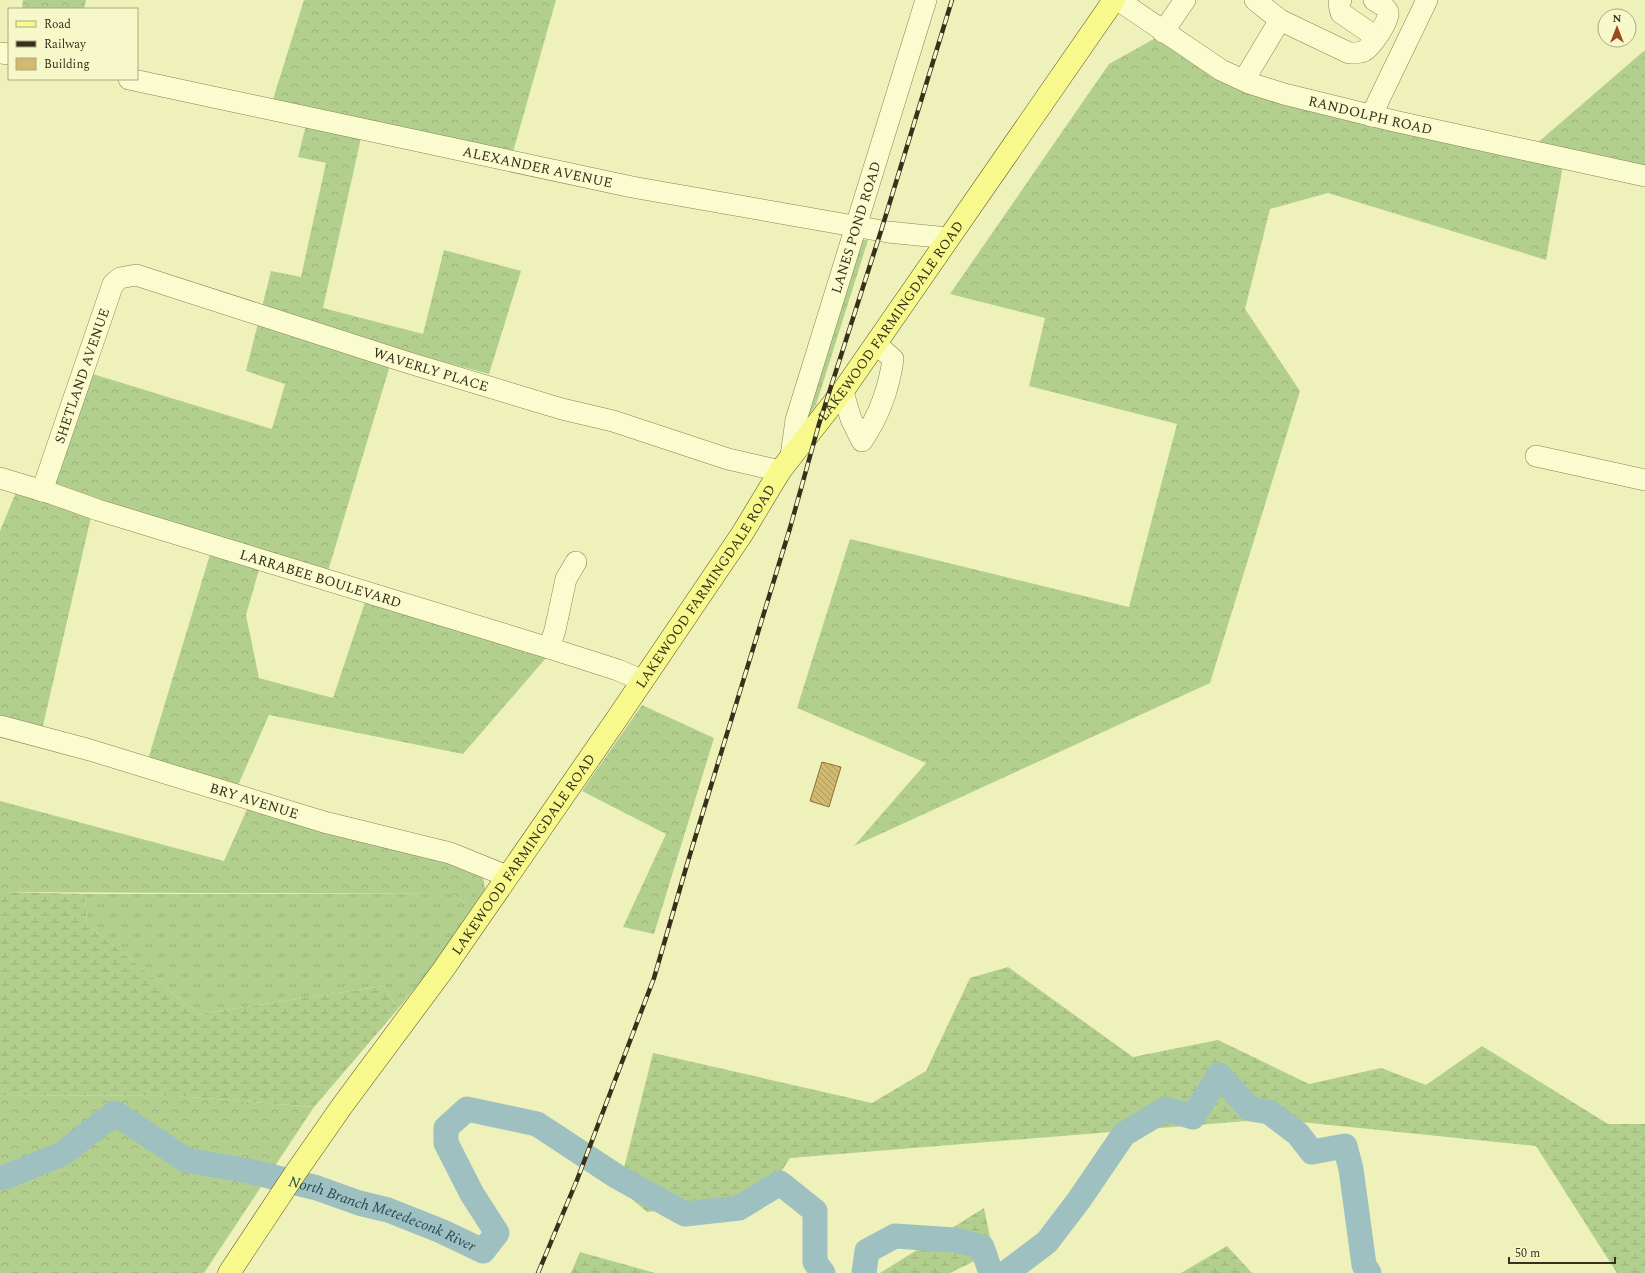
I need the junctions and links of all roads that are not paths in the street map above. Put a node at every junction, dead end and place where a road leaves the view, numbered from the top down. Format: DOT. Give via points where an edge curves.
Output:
graph roads {
  1 [pos="926,0"];
  2 [pos="1114,0"];
  3 [pos="1118,0"];
  4 [pos="1185,0"];
  5 [pos="1255,0"];
  6 [pos="1341,0"];
  7 [pos="1374,0"];
  8 [pos="1427,0"];
  9 [pos="1280,20"];
  10 [pos="1163,32"];
  11 [pos="1376,37"];
  12 [pos="134,80"];
  13 [pos="1244,80"];
  14 [pos="1371,116"];
  15 [pos="1645,176"];
  16 [pos="856,226"];
  17 [pos="948,238"];
  18 [pos="136,275"];
  19 [pos="876,344"];
  20 [pos="843,392"];
  21 [pos="1536,456"];
  22 [pos="785,463"];
  23 [pos="0,478"];
  24 [pos="1645,480"];
  25 [pos="42,491"];
  26 [pos="576,562"];
  27 [pos="549,648"];
  28 [pos="641,680"];
  29 [pos="0,726"];
  30 [pos="508,876"];
  31 [pos="229,1273"];
  1 -- 16 [label="street, LANES POND ROAD"];
  2 -- 17 [label="main road, LAKEWOOD FARMINGDALE ROAD"];
  3 -- 10 [label="street, RANDOLPH ROAD"];
  4 -- 10 [label="street"];
  5 -- 9 [label="street"];
  6 -- 11 [label="street" via="1341,13"];
  7 -- 11 [label="street" via="1389,13 1388,21"];
  8 -- 14 [label="street"];
  9 -- 11 [label="street" via="1349,53 1364,51"];
  9 -- 13 [label="street"];
  10 -- 13 [label="street, RANDOLPH ROAD" via="1221,70"];
  12 -- 16 [label="street, ALEXANDER AVENUE" via="632,187"];
  13 -- 14 [label="street, RANDOLPH ROAD" via="1284,94"];
  14 -- 15 [label="street, RANDOLPH ROAD"];
  16 -- 17 [label="street, ALEXANDER AVENUE"];
  16 -- 22 [label="street, LANES POND ROAD"];
  17 -- 19 [label="main road, LAKEWOOD FARMINGDALE ROAD"];
  18 -- 22 [label="street, WAVERLY PLACE" via="406,362 562,409 614,421 728,459"];
  18 -- 25 [label="street, SHETLAND AVENUE" via="120,278 113,284"];
  19 -- 20 [label="main road, LAKEWOOD FARMINGDALE ROAD"];
  19 -- 20 [label="street" via="893,359 891,377 880,410 862,441 851,419"];
  20 -- 22 [label="main road, LAKEWOOD FARMINGDALE ROAD"];
  21 -- 24 [label="street"];
  22 -- 28 [label="main road, LAKEWOOD FARMINGDALE ROAD" via="742,534"];
  23 -- 25 [label="street, LARRABEE BOULEVARD"];
  25 -- 27 [label="street, LARRABEE BOULEVARD"];
  26 -- 27 [label="street" via="566,579"];
  27 -- 28 [label="street, LARRABEE BOULEVARD"];
  28 -- 30 [label="main road, LAKEWOOD FARMINGDALE ROAD"];
  29 -- 30 [label="street, BRY AVENUE" via="324,822 450,853"];
  30 -- 31 [label="main road, LAKEWOOD FARMINGDALE ROAD" via="324,1132"];
}
